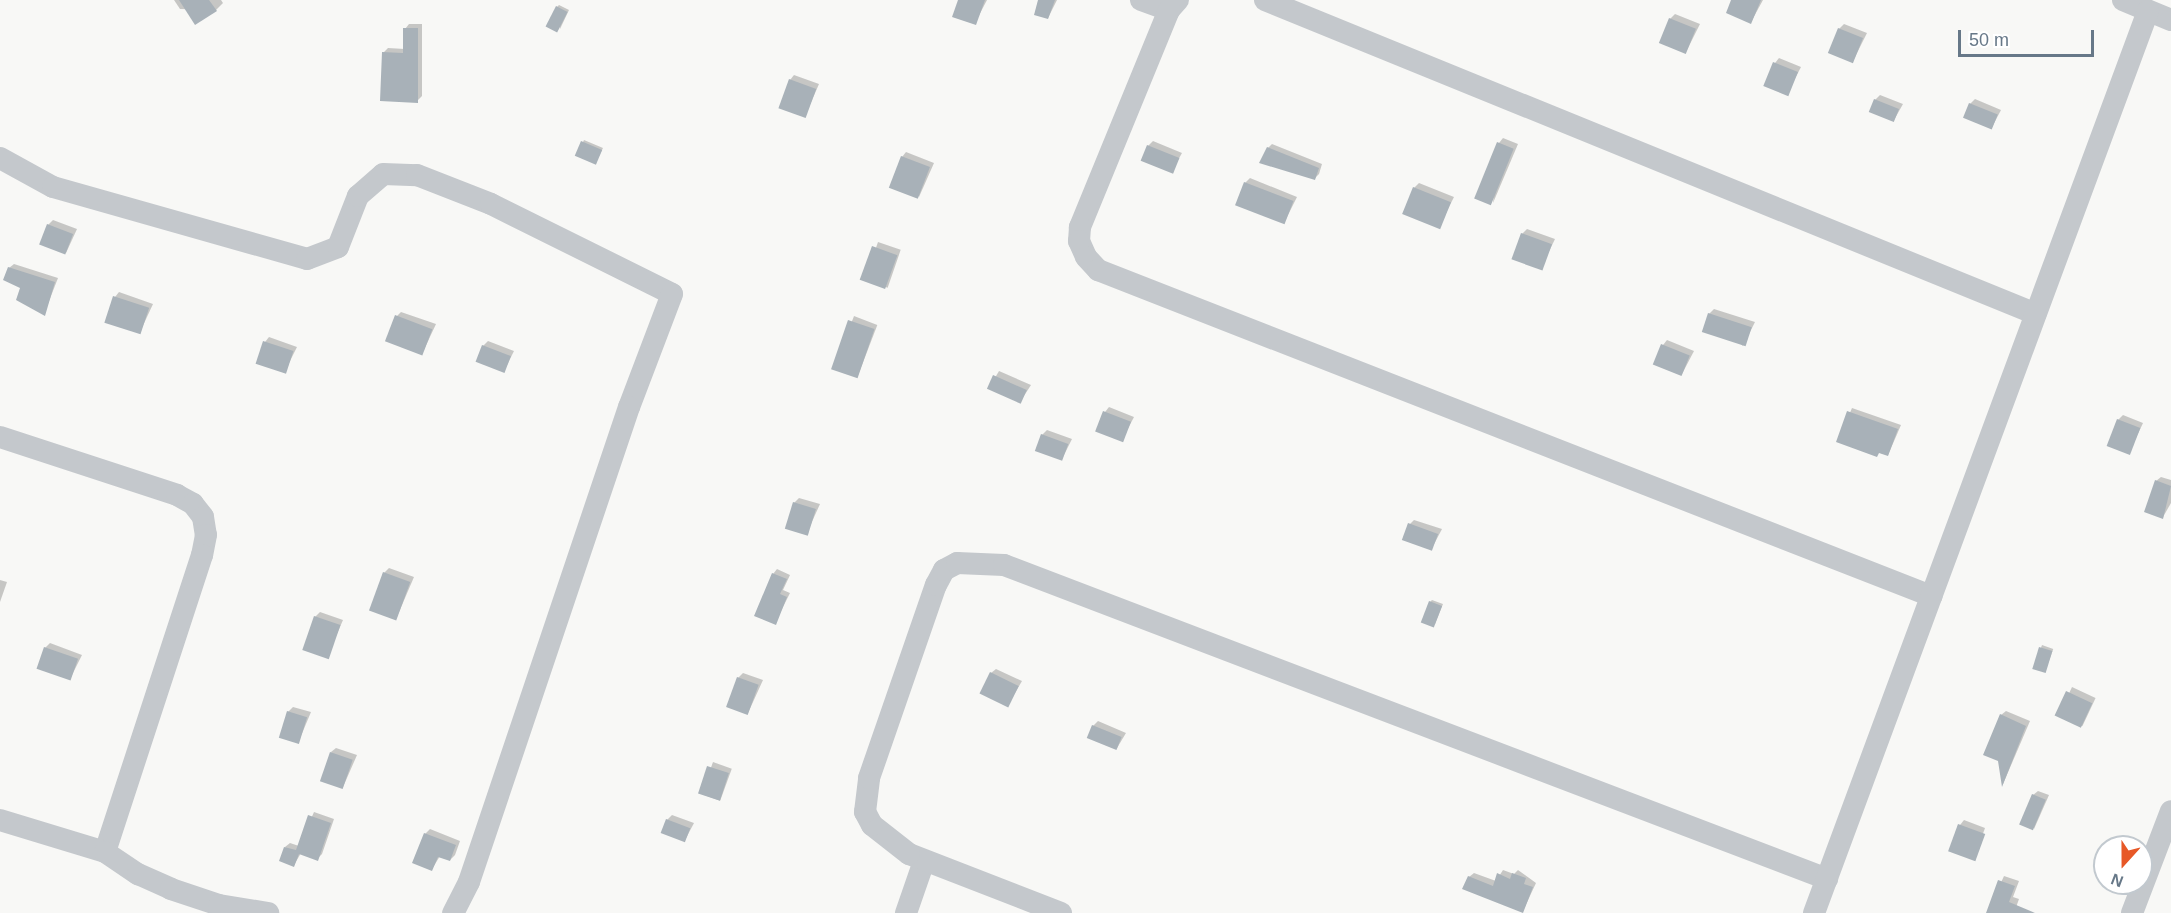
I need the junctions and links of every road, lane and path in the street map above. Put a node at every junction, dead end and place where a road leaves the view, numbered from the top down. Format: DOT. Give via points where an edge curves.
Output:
graph roads {
  1 [pos="1141,0"];
  2 [pos="1265,0"];
  3 [pos="2123,0"];
  4 [pos="1173,5"];
  5 [pos="2148,11"];
  6 [pos="2171,20"];
  7 [pos="0,158"];
  8 [pos="2036,314"];
  9 [pos="0,437"];
  10 [pos="1932,596"];
  11 [pos="2171,811"];
  12 [pos="0,820"];
  13 [pos="105,852"];
  14 [pos="924,861"];
  15 [pos="1827,879"];
  16 [pos="268,913"];
  17 [pos="453,913"];
  18 [pos="906,913"];
  19 [pos="1061,913"];
  20 [pos="1814,913"];
  21 [pos="2132,913"];
  1 -- 4 [label="street"];
  2 -- 8 [label="street"];
  3 -- 5 [label="street"];
  4 -- 10 [label="street" via="1080,227 1079,241 1098,270"];
  5 -- 6 [label="street"];
  5 -- 8 [label="street"];
  7 -- 17 [label="street" via="53,187 307,259 338,247 358,196 383,174 417,175 491,204 672,294 629,407 469,882"];
  8 -- 10 [label="street"];
  9 -- 13 [label="street" via="177,495 193,504 203,517 206,535 202,555"];
  10 -- 15 [label="street"];
  11 -- 21 [label="street"];
  12 -- 13 [label="street"];
  13 -- 16 [label="street" via="138,874 171,889 219,905"];
  14 -- 15 [label="street" via="889,841 872,825 865,812 865,792 936,585 944,570 957,563 979,562 1004,565"];
  14 -- 18 [label="street"];
  14 -- 19 [label="street"];
  15 -- 20 [label="street"];
}
